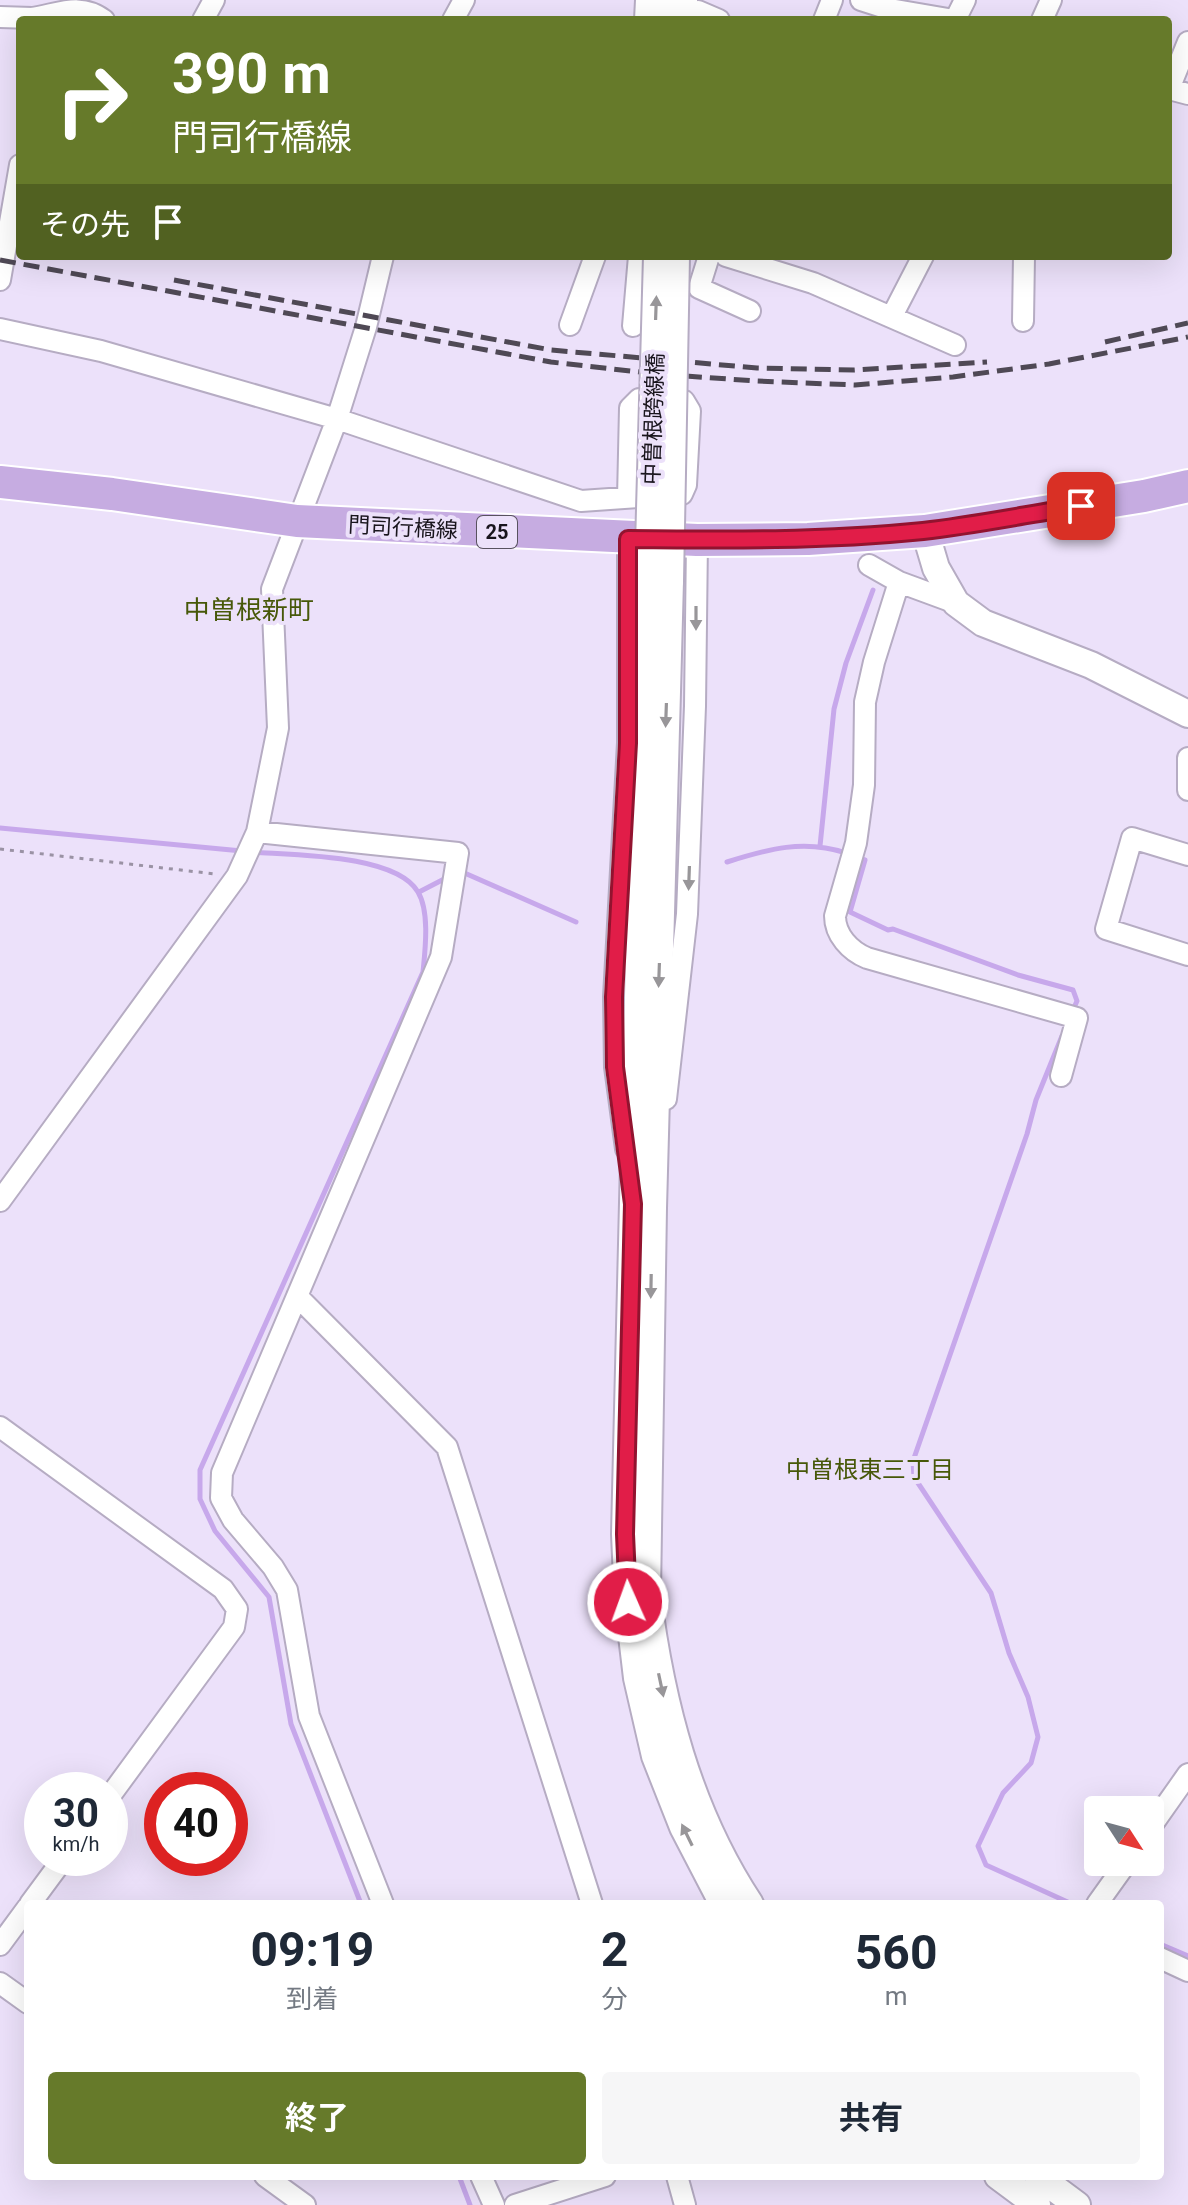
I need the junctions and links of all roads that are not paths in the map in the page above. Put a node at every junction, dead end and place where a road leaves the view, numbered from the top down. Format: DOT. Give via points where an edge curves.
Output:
graph roads {
  1 [pos="861,0"];
  2 [pos="965,0"];
  3 [pos="68,5"];
  4 [pos="40,16"];
  5 [pos="99,16"];
  6 [pos="927,16"];
  7 [pos="951,16"];
  8 [pos="1188,42"];
  9 [pos="1172,80"];
  10 [pos="16,188"];
  11 [pos="382,260"];
  12 [pos="594,260"];
  13 [pos="639,260"];
  14 [pos="657,260"];
  15 [pos="676,260"];
  16 [pos="708,260"];
  17 [pos="754,260"];
  18 [pos="921,260"];
  19 [pos="1024,260"];
  20 [pos="783,264"];
  21 [pos="0,280"];
  22 [pos="750,311"];
  23 [pos="892,316"];
  24 [pos="1023,321"];
  25 [pos="570,325"];
  26 [pos="633,326"];
  27 [pos="0,329"];
  28 [pos="955,345"];
  29 [pos="337,419"];
  30 [pos="0,482"];
  31 [pos="1188,486"];
  32 [pos="628,498"];
  33 [pos="297,521"];
  34 [pos="925,531"];
  35 [pos="628,539"];
  36 [pos="697,540"];
  37 [pos="869,565"];
  38 [pos="659,581"];
  39 [pos="899,582"];
  40 [pos="956,603"];
  41 [pos="1188,714"];
  42 [pos="1188,758"];
  43 [pos="1188,790"];
  44 [pos="255,836"];
  45 [pos="1188,855"];
  46 [pos="1188,955"];
  47 [pos="1061,1076"];
  48 [pos="0,1201"];
  49 [pos="643,1206"];
  50 [pos="297,1296"];
  51 [pos="0,1427"];
  52 [pos="128,1772"];
  53 [pos="1188,1774"];
  54 [pos="1164,1808"];
  55 [pos="51,1876"];
  56 [pos="1117,1876"];
  57 [pos="33,1900"];
  58 [pos="381,1900"];
  59 [pos="591,1900"];
  60 [pos="721,1900"];
  61 [pos="747,1900"];
  62 [pos="1100,1900"];
  63 [pos="24,1913"];
  64 [pos="0,1945"];
  65 [pos="1164,1960"];
  66 [pos="1188,1971"];
  67 [pos="0,1983"];
  68 [pos="24,2000"];
  69 [pos="271,2180"];
  70 [pos="483,2180"];
  71 [pos="593,2180"];
  72 [pos="678,2180"];
  73 [pos="1003,2180"];
  74 [pos="1043,2180"];
  75 [pos="305,2205"];
  76 [pos="494,2205"];
  77 [pos="515,2205"];
  78 [pos="685,2205"];
  79 [pos="1037,2205"];
  80 [pos="1077,2205"];
  1 -- 6 [label="street"];
  2 -- 7 [label="street"];
  3 -- 4 [label="street"];
  3 -- 5 [label="street"];
  8 -- 9 [label="street"];
  10 -- 21 [label="street"];
  11 -- 29 [label="street"];
  12 -- 25 [label="street"];
  13 -- 26 [label="street"];
  38 -- 14 [label="street, 中曽根跨線橋, one-way, bridge"];
  15 -- 38 [label="street, 中曽根跨線橋, bridge"];
  16 -- 22 [label="street" via="699,288"];
  17 -- 20 [label="street"];
  18 -- 23 [label="street"];
  19 -- 24 [label="street"];
  20 -- 23 [label="street" via="813,283"];
  23 -- 28 [label="street"];
  27 -- 29 [label="street" via="101,351"];
  29 -- 32 [label="street" via="581,501"];
  29 -- 33 [label="street"];
  30 -- 33 [label="main road, 門司行橋線 / 25"];
  31 -- 34 [label="main road, 門司行橋線 / 25"];
  32 -- 32 [label="street" via="682,494 690,411 684,401 639,399 630,408"];
  33 -- 35 [label="main road, 門司行橋線 / 25"];
  33 -- 44 [label="street" via="272,589 278,728"];
  34 -- 36 [label="main road, 門司行橋線 / 25"];
  34 -- 40 [label="street" via="936,568"];
  35 -- 36 [label="main road, 門司行橋線 / 25"];
  35 -- 49 [label="street" via="628,743 615,1053"];
  36 -- 49 [label="street, one-way" via="687,914"];
  37 -- 39 [label="street"];
  38 -- 49 [label="street"];
  39 -- 40 [label="street"];
  39 -- 47 [label="street" via="865,702 864,785 856,843 835,924 851,951 1068,1016"];
  40 -- 41 [label="street" via="983,623 1091,665"];
  42 -- 43 [label="street"];
  44 -- 48 [label="street" via="240,869"];
  44 -- 50 [label="street" via="458,853 441,957"];
  45 -- 46 [label="street" via="1132,838 1106,929"];
  60 -- 49 [label="street, one-way" via="683,1827 655,1756 628,1602 625,1534"];
  49 -- 61 [label="street, one-way" via="646,1578 655,1656 697,1807"];
  50 -- 58 [label="street" via="222,1473 221,1498 287,1590 309,1716"];
  50 -- 59 [label="street" via="447,1447"];
  51 -- 52 [label="street" via="223,1589 237,1609 234,1627"];
  53 -- 54 [label="street"];
  55 -- 57 [label="street"];
  56 -- 62 [label="street"];
  63 -- 64 [label="street"];
  65 -- 66 [label="street"];
  67 -- 68 [label="street"];
  69 -- 75 [label="street"];
  70 -- 76 [label="street"];
  71 -- 77 [label="street"];
  72 -- 78 [label="street"];
  73 -- 79 [label="street"];
  74 -- 80 [label="street"];
}
